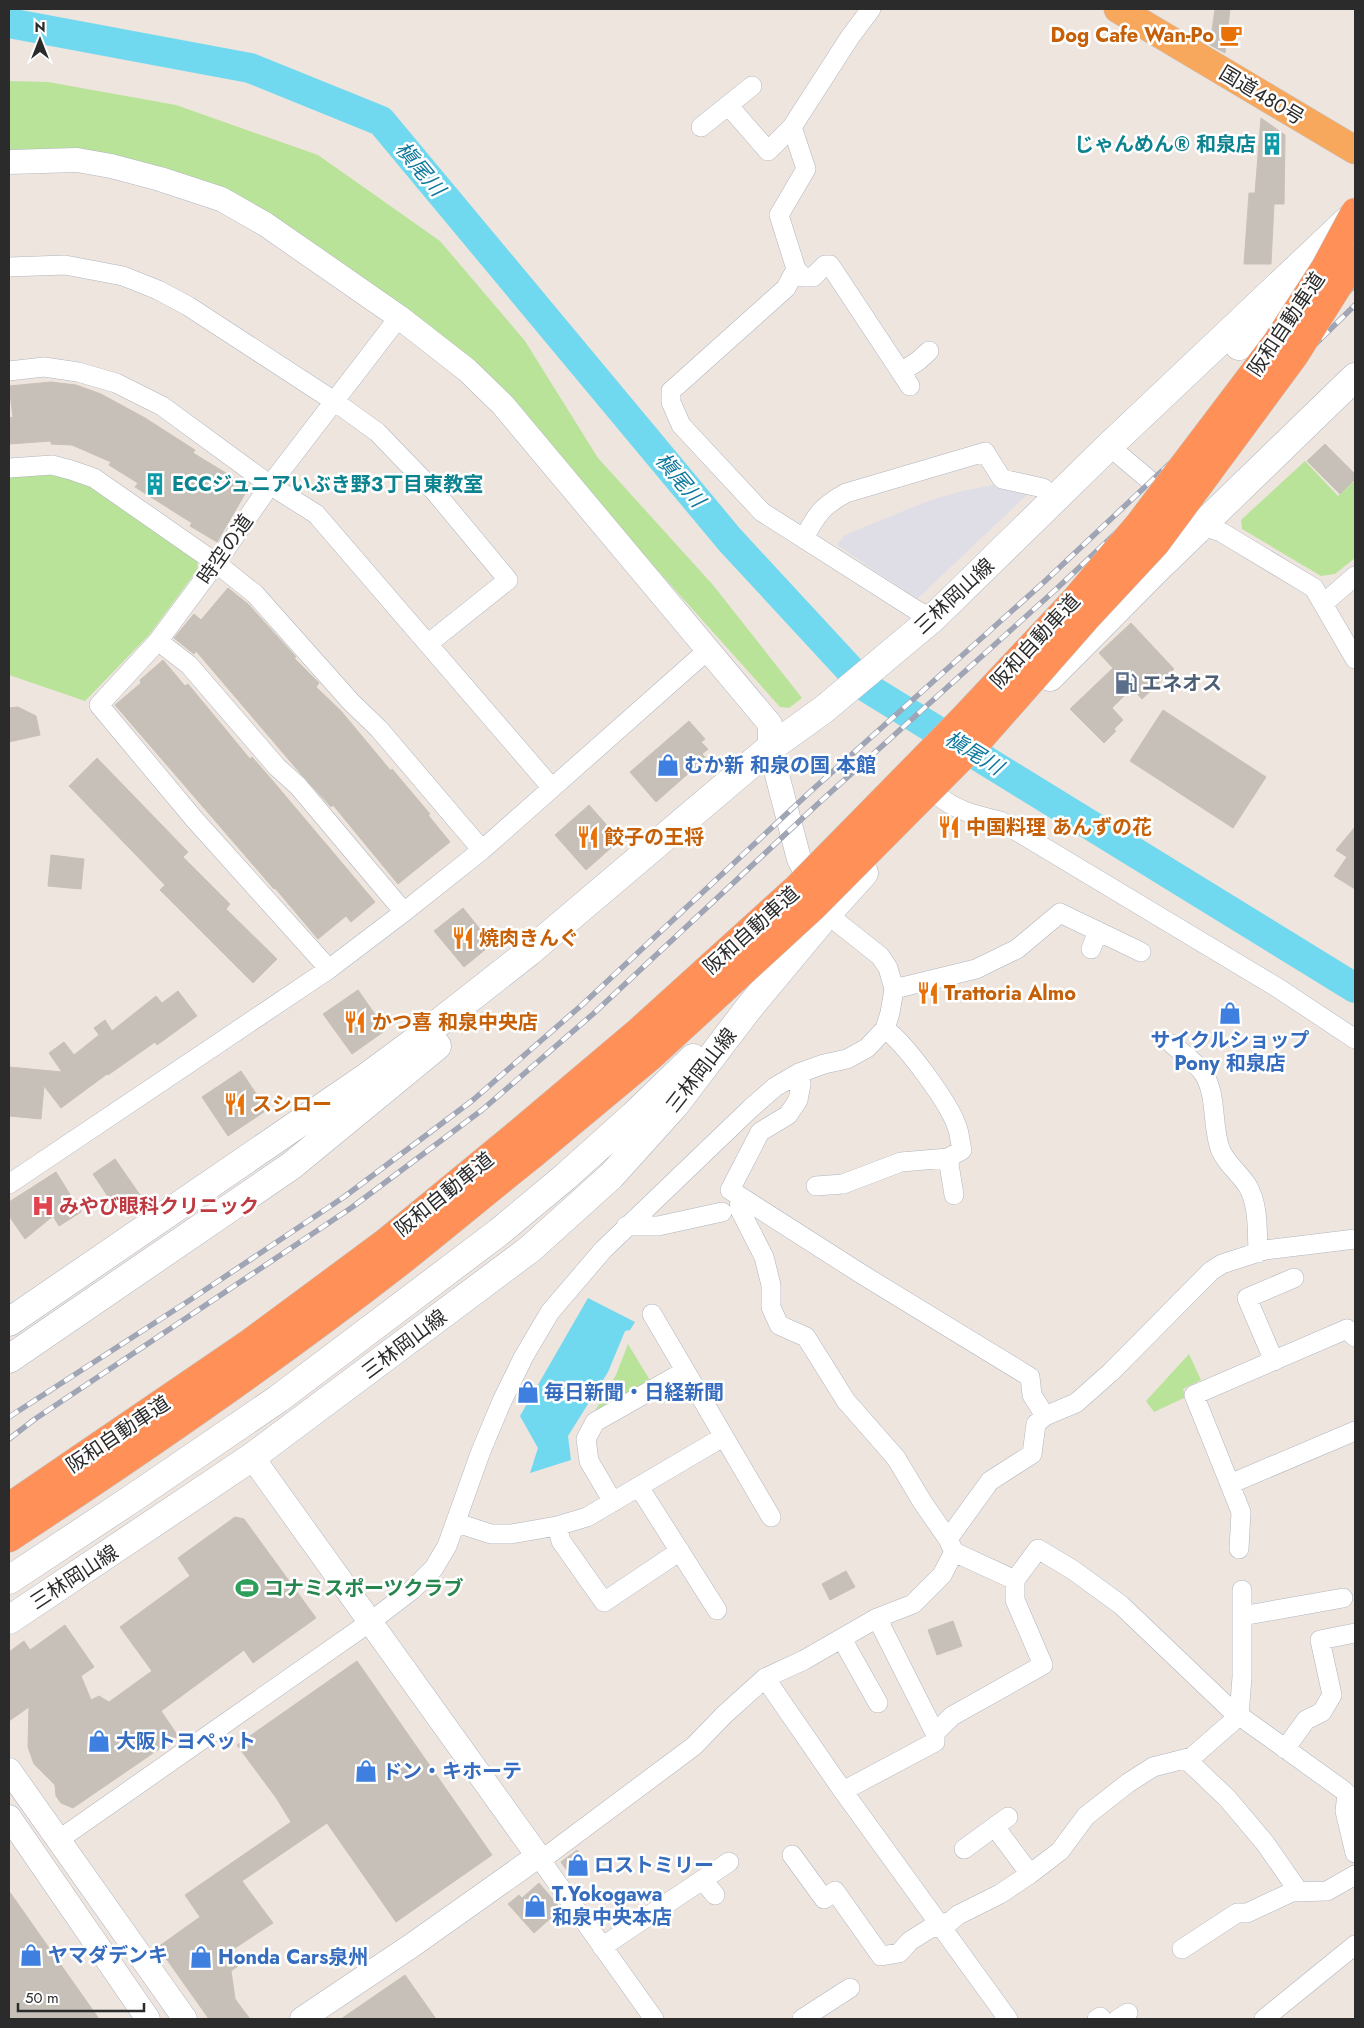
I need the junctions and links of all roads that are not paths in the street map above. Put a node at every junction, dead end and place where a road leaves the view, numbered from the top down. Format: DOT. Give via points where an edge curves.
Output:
graph roads {
  1 [pos="870,9"];
  2 [pos="1118,9"];
  3 [pos="752,86"];
  4 [pos="728,105"];
  5 [pos="701,127"];
  6 [pos="792,128"];
  7 [pos="1355,150"];
  8 [pos="9,162"];
  9 [pos="1355,213"];
  10 [pos="1354,250"];
  11 [pos="9,267"];
  12 [pos="796,269"];
  13 [pos="399,317"];
  14 [pos="929,351"];
  15 [pos="1355,362"];
  16 [pos="9,371"];
  17 [pos="1355,377"];
  18 [pos="334,401"];
  19 [pos="1291,438"];
  20 [pos="1109,446"];
  21 [pos="9,468"];
  22 [pos="270,485"];
  23 [pos="1054,500"];
  24 [pos="1203,526"];
  25 [pos="804,538"];
  26 [pos="216,563"];
  27 [pos="1355,576"];
  28 [pos="1323,604"];
  29 [pos="926,624"];
  30 [pos="158,641"];
  31 [pos="429,643"];
  32 [pos="708,649"];
  33 [pos="1355,659"];
  34 [pos="770,748"];
  35 [pos="552,788"];
  36 [pos="941,789"];
  37 [pos="482,850"];
  38 [pos="404,912"];
  39 [pos="827,914"];
  40 [pos="1098,931"];
  41 [pos="1091,949"];
  42 [pos="529,952"];
  43 [pos="1141,952"];
  44 [pos="329,969"];
  45 [pos="894,989"];
  46 [pos="748,1009"];
  47 [pos="885,1029"];
  48 [pos="1355,1038"];
  49 [pos="1172,1044"];
  50 [pos="799,1073"];
  51 [pos="524,1145"];
  52 [pos="948,1158"];
  53 [pos="9,1184"];
  54 [pos="816,1186"];
  55 [pos="954,1195"];
  56 [pos="739,1196"];
  57 [pos="722,1212"];
  58 [pos="626,1226"];
  59 [pos="1355,1239"];
  60 [pos="1258,1252"];
  61 [pos="1294,1278"];
  62 [pos="652,1314"];
  63 [pos="9,1322"];
  64 [pos="1355,1337"];
  65 [pos="9,1359"];
  66 [pos="1274,1360"];
  67 [pos="685,1371"];
  68 [pos="1045,1416"];
  69 [pos="1355,1431"];
  70 [pos="723,1437"];
  71 [pos="252,1457"];
  72 [pos="1230,1484"];
  73 [pos="638,1487"];
  74 [pos="613,1502"];
  75 [pos="9,1507"];
  76 [pos="771,1517"];
  77 [pos="456,1524"];
  78 [pos="557,1526"];
  79 [pos="1234,1537"];
  80 [pos="9,1538"];
  81 [pos="951,1545"];
  82 [pos="680,1551"];
  83 [pos="9,1580"];
  84 [pos="1015,1580"];
  85 [pos="1242,1590"];
  86 [pos="1343,1598"];
  87 [pos="717,1610"];
  88 [pos="1242,1616"];
  89 [pos="877,1618"];
  90 [pos="9,1620"];
  91 [pos="370,1622"];
  92 [pos="1355,1632"];
  93 [pos="842,1638"];
  94 [pos="765,1678"];
  95 [pos="878,1703"];
  96 [pos="1239,1716"];
  97 [pos="935,1733"];
  98 [pos="1285,1749"];
  99 [pos="1186,1759"];
  100 [pos="9,1770"];
  101 [pos="843,1791"];
  102 [pos="9,1817"];
  103 [pos="58,1841"];
  104 [pos="964,1849"];
  105 [pos="1355,1853"];
  106 [pos="538,1856"];
  107 [pos="729,1862"];
  108 [pos="794,1866"];
  109 [pos="1030,1874"];
  110 [pos="1355,1875"];
  111 [pos="703,1880"];
  112 [pos="1299,1892"];
  113 [pos="715,1895"];
  114 [pos="941,1925"];
  115 [pos="1355,1945"];
  116 [pos="602,1947"];
  117 [pos="1182,1949"];
  118 [pos="850,1988"];
  119 [pos="148,2019"];
  120 [pos="185,2019"];
  121 [pos="302,2019"];
  122 [pos="654,2019"];
  123 [pos="802,2019"];
  124 [pos="1008,2019"];
  125 [pos="1097,2019"];
  126 [pos="1102,2019"];
  127 [pos="1264,2019"];
  1 -- 6 [label="street"];
  2 -- 7 [label="highway, 国道480号"];
  3 -- 4 [label="street"];
  4 -- 5 [label="street"];
  4 -- 6 [label="street" via="768,151"];
  6 -- 12 [label="street" via="806,169 779,215"];
  8 -- 13 [label="street" via="77,160 103,164 221,199 265,224"];
  9 -- 20 [label="main road, 三林岡山線"];
  9 -- 51 [label="highway, 阪和自動車道, bridge" via="1325,268 1277,342 1140,523 1074,600 798,887 638,1032"];
  10 -- 20 [label="main road" via="1144,431 1130,442"];
  10 -- 51 [label="highway, 阪和自動車道, bridge" via="1294,356 1156,543 1088,614 979,740 813,906 651,1056"];
  11 -- 18 [label="street" via="65,265 123,276 158,290"];
  12 -- 14 [label="street" via="803,277 813,277 825,265 830,265 864,301 905,379"];
  12 -- 25 [label="street" via="786,288 670,391 681,425 762,512"];
  13 -- 18 [label="street, 時空の道"];
  13 -- 32 [label="street" via="467,370 503,405"];
  15 -- 19 [label="main road" via="1325,393"];
  16 -- 22 [label="street" via="44,367 116,383 162,406"];
  17 -- 19 [label="main road, 三林岡山線"];
  18 -- 22 [label="street, 時空の道"];
  18 -- 31 [label="street" via="377,432 435,492 508,580"];
  19 -- 24 [label="main road, 三林岡山線"];
  20 -- 23 [label="main road, 三林岡山線"];
  20 -- 24 [label="street"];
  21 -- 26 [label="street" via="52,465 94,478"];
  22 -- 26 [label="street, 時空の道"];
  22 -- 31 [label="street" via="316,514"];
  23 -- 25 [label="street" via="1043,488 1002,479 985,452 846,493 827,504"];
  23 -- 29 [label="main road, 三林岡山線"];
  24 -- 28 [label="street" via="1221,532 1314,588"];
  24 -- 36 [label="main road, 三林岡山線" via="1026,700"];
  25 -- 29 [label="street" via="916,610"];
  26 -- 30 [label="street, 時空の道"];
  26 -- 37 [label="street" via="276,617 379,729"];
  27 -- 28 [label="street"];
  28 -- 33 [label="street"];
  29 -- 34 [label="main road, 三林岡山線" via="832,704"];
  30 -- 38 [label="street" via="189,666 298,786"];
  30 -- 44 [label="street, 時空の道" via="98,705 195,820"];
  31 -- 35 [label="street"];
  32 -- 34 [label="street" via="770,724"];
  32 -- 35 [label="street"];
  34 -- 39 [label="street" via="799,860"];
  34 -- 42 [label="main road, 三林岡山線"];
  35 -- 37 [label="street"];
  36 -- 39 [label="main road, 三林岡山線"];
  36 -- 48 [label="street" via="945,801 967,813 1000,821 1278,988"];
  37 -- 38 [label="street"];
  38 -- 44 [label="street"];
  39 -- 45 [label="street" via="880,956 888,968"];
  39 -- 46 [label="main road, 三林岡山線"];
  40 -- 41 [label="street"];
  40 -- 43 [label="street"];
  40 -- 45 [label="street" via="1060,913 1032,948 981,957 976,970"];
  42 -- 63 [label="main road, 三林岡山線" via="368,1076"];
  42 -- 65 [label="main road, 三林岡山線" via="497,997 291,1166"];
  44 -- 53 [label="street"];
  45 -- 47 [label="street"];
  46 -- 71 [label="main road, 三林岡山線" via="675,1105 611,1176 530,1249"];
  46 -- 83 [label="main road, 三林岡山線" via="566,1177 499,1232 278,1399"];
  47 -- 50 [label="street" via="867,1048 847,1059"];
  47 -- 52 [label="street" via="914,1059 957,1126 962,1150"];
  49 -- 60 [label="street" via="1202,1071 1209,1083 1222,1153 1253,1197"];
  50 -- 56 [label="street" via="798,1100 788,1115 760,1132 730,1190"];
  50 -- 58 [label="street" via="775,1087 751,1108"];
  51 -- 75 [label="highway, 阪和自動車道" via="251,1342"];
  51 -- 80 [label="highway, 阪和自動車道" via="400,1262 266,1362"];
  52 -- 54 [label="street" via="901,1162 843,1184"];
  52 -- 55 [label="street"];
  56 -- 68 [label="street" via="1030,1376 1032,1395"];
  56 -- 81 [label="street" via="740,1210 764,1257 771,1285 771,1307 780,1325 806,1337 846,1401 896,1458"];
  57 -- 58 [label="street" via="658,1226"];
  58 -- 77 [label="street" via="550,1312 524,1356 481,1451"];
  59 -- 60 [label="street"];
  60 -- 68 [label="street" via="1211,1271 1111,1372 1076,1402"];
  61 -- 66 [label="street" via="1279,1293 1247,1298"];
  62 -- 67 [label="street"];
  64 -- 66 [label="street" via="1347,1329"];
  66 -- 72 [label="street" via="1194,1395"];
  67 -- 70 [label="street"];
  67 -- 74 [label="street" via="595,1422 590,1430 586,1439 589,1461"];
  68 -- 81 [label="street" via="1036,1424 1032,1454 990,1481"];
  69 -- 72 [label="street"];
  70 -- 73 [label="street"];
  70 -- 76 [label="street"];
  71 -- 90 [label="main road, 三林岡山線"];
  71 -- 91 [label="street"];
  72 -- 79 [label="street" via="1241,1512"];
  73 -- 74 [label="street"];
  73 -- 82 [label="street"];
  74 -- 78 [label="street" via="587,1517"];
  77 -- 78 [label="street" via="491,1534"];
  77 -- 91 [label="street" via="434,1568 412,1590"];
  78 -- 82 [label="street" via="561,1540 604,1602"];
  81 -- 84 [label="street"];
  81 -- 89 [label="street" via="942,1575 913,1604"];
  82 -- 87 [label="street"];
  84 -- 96 [label="street" via="1038,1549 1048,1554 1122,1606"];
  84 -- 97 [label="street" via="1015,1600 1043,1664 952,1716"];
  85 -- 88 [label="street"];
  86 -- 88 [label="street"];
  88 -- 96 [label="street"];
  89 -- 93 [label="street"];
  89 -- 97 [label="street"];
  91 -- 103 [label="street"];
  91 -- 106 [label="street"];
  92 -- 98 [label="street" via="1320,1640 1332,1695 1322,1712 1306,1720"];
  93 -- 94 [label="street"];
  93 -- 95 [label="street"];
  94 -- 101 [label="street"];
  94 -- 106 [label="street" via="694,1746 548,1855"];
  96 -- 98 [label="street"];
  96 -- 99 [label="street"];
  97 -- 101 [label="street" via="935,1742"];
  98 -- 105 [label="street" via="1347,1794 1345,1811"];
  99 -- 109 [label="street" via="1153,1767 1128,1783 1086,1816 1060,1851"];
  99 -- 112 [label="street" via="1227,1798 1265,1843"];
  100 -- 103 [label="street"];
  101 -- 114 [label="street"];
  102 -- 119 [label="street"];
  103 -- 120 [label="street"];
  104 -- 109 [label="street" via="1002,1822"];
  106 -- 116 [label="street"];
  106 -- 121 [label="street"];
  107 -- 111 [label="street"];
  108 -- 114 [label="street" via="818,1903 835,1891 864,1946 881,1956 899,1953 910,1941"];
  109 -- 114 [label="street"];
  110 -- 112 [label="street" via="1327,1891"];
  111 -- 113 [label="street"];
  111 -- 116 [label="street" via="653,1904"];
  112 -- 117 [label="street" via="1292,1892 1247,1913 1237,1913"];
  114 -- 124 [label="street"];
  115 -- 127 [label="street"];
  116 -- 122 [label="street"];
  118 -- 123 [label="street" via="831,2010"];
  125 -- 126 [label="street"];
}
